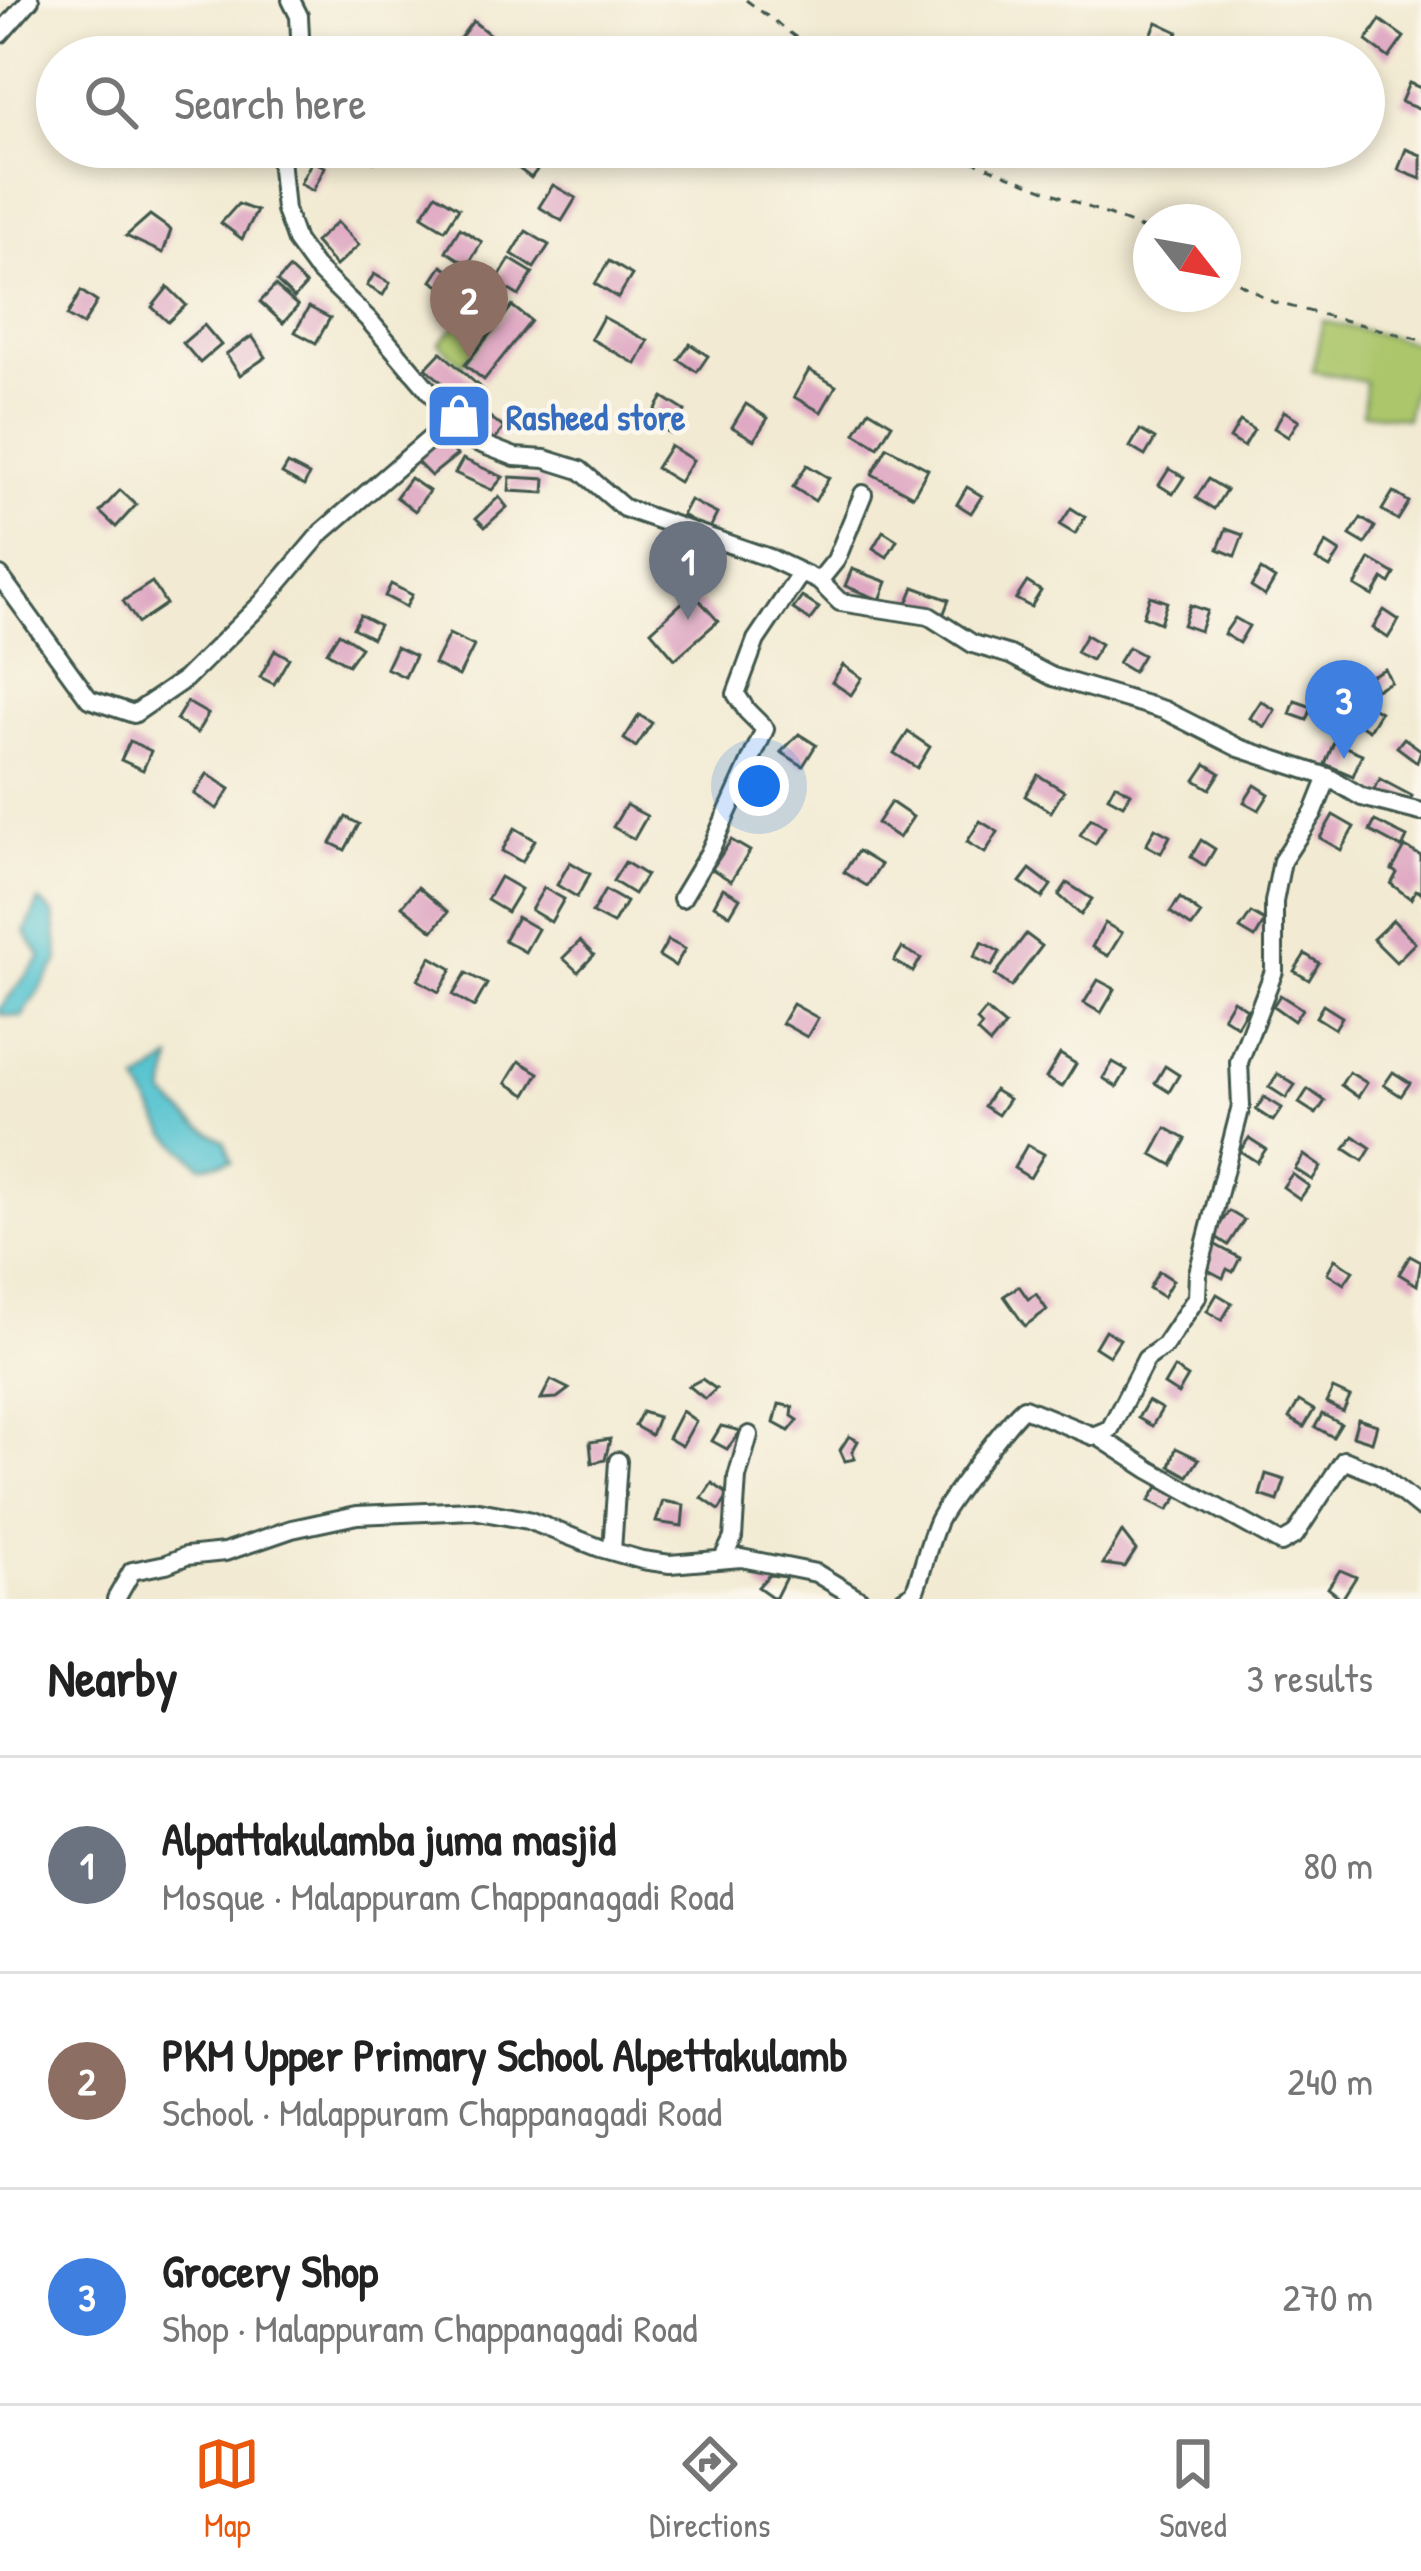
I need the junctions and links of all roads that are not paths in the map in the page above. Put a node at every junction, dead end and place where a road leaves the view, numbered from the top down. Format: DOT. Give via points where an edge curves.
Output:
graph roads {
  1 [pos="30,0"];
  2 [pos="291,0"];
  3 [pos="0,34"];
  4 [pos="300,36"];
  5 [pos="281,168"];
  6 [pos="455,424"];
  7 [pos="863,494"];
  8 [pos="801,573"];
  9 [pos="0,576"];
  10 [pos="818,581"];
  11 [pos="1328,777"];
  12 [pos="1421,812"];
  13 [pos="682,898"];
  14 [pos="749,1435"];
  15 [pos="1096,1435"];
  16 [pos="618,1461"];
  17 [pos="1421,1508"];
  18 [pos="612,1551"];
  19 [pos="723,1558"];
  20 [pos="116,1599"];
  21 [pos="860,1599"];
  22 [pos="904,1599"];
  1 -- 3 [label="street"];
  2 -- 4 [label="street"];
  5 -- 6 [label="street" via="296,241"];
  6 -- 8 [label="street" via="515,457 580,470 624,508"];
  6 -- 9 [label="street" via="322,532 185,680 134,714 89,699"];
  7 -- 10 [label="street" via="836,560"];
  8 -- 10 [label="street"];
  8 -- 13 [label="street" via="756,640 736,694 765,729"];
  10 -- 11 [label="street" via="840,602 929,616 1053,677 1164,710 1239,748"];
  11 -- 12 [label="street" via="1362,797"];
  11 -- 15 [label="street" via="1282,861 1274,971 1239,1062 1240,1106 1197,1298 1146,1359 1110,1430"];
  14 -- 19 [label="street"];
  15 -- 17 [label="street" via="1281,1543 1295,1535 1344,1460 1380,1475"];
  15 -- 22 [label="street" via="1024,1408 1012,1415 940,1516 914,1593"];
  16 -- 18 [label="street"];
  18 -- 19 [label="street" via="670,1564"];
  18 -- 20 [label="street" via="473,1510 357,1515 132,1571"];
  19 -- 21 [label="street" via="816,1573"];
}
